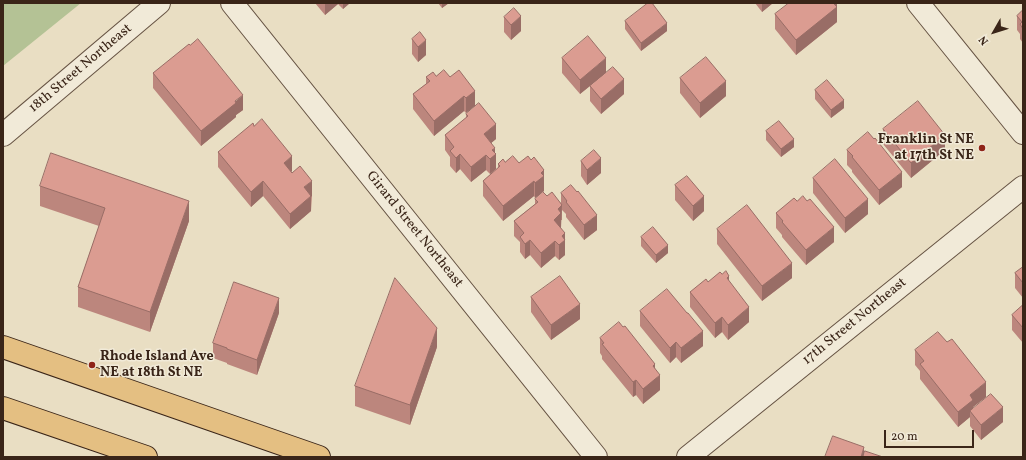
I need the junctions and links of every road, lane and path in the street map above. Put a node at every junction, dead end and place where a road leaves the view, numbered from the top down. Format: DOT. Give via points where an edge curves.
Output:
graph roads {
  1 [pos="159,3"];
  2 [pos="232,3"];
  3 [pos="918,3"];
  4 [pos="1023,133"];
  5 [pos="3,134"];
  6 [pos="1023,187"];
  7 [pos="3,347"];
  8 [pos="3,408"];
  9 [pos="146,457"];
  10 [pos="319,457"];
  11 [pos="596,457"];
  12 [pos="688,457"];
  1 -- 5 [label="street, 18th Street Northeast"];
  2 -- 11 [label="street, Girard Street Northeast"];
  3 -- 4 [label="street"];
  6 -- 12 [label="street, 17th Street Northeast"];
  7 -- 10 [label="main road"];
  8 -- 9 [label="main road"];
}
